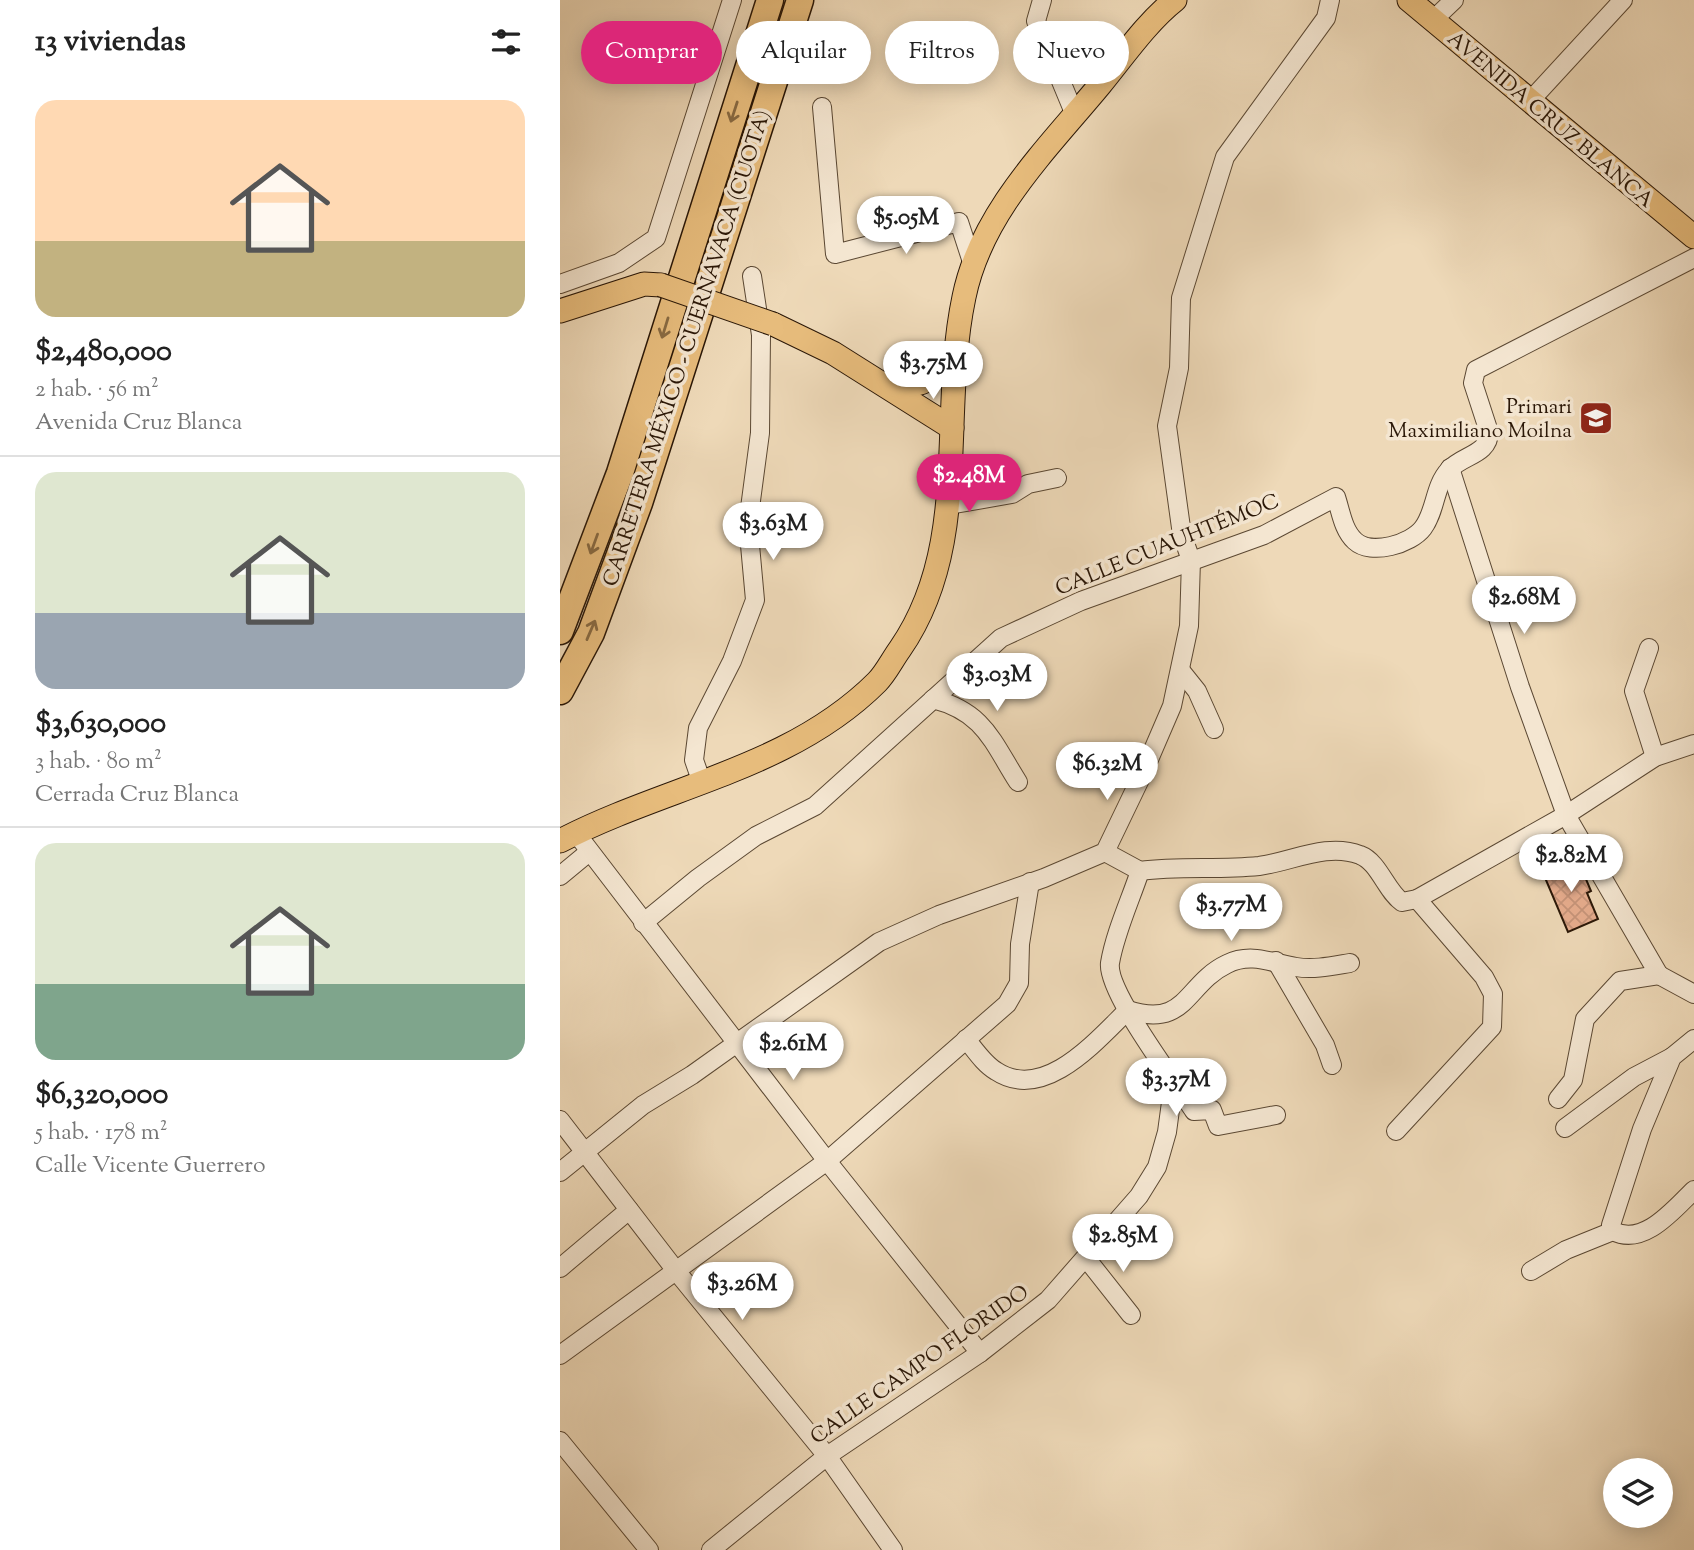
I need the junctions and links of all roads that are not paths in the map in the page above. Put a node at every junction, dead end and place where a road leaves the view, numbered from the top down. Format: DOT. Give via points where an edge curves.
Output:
graph roads {
  1 [pos="732,0"];
  2 [pos="770,0"];
  3 [pos="800,0"];
  4 [pos="1042,0"];
  5 [pos="1175,0"];
  6 [pos="1330,0"];
  7 [pos="1409,0"];
  8 [pos="1454,0"];
  9 [pos="1623,0"];
  10 [pos="1433,20"];
  11 [pos="1530,101"];
  12 [pos="822,107"];
  13 [pos="1075,115"];
  14 [pos="1694,237"];
  15 [pos="1694,258"];
  16 [pos="973,265"];
  17 [pos="752,276"];
  18 [pos="560,284"];
  19 [pos="560,312"];
  20 [pos="767,329"];
  21 [pos="956,355"];
  22 [pos="887,385"];
  23 [pos="952,428"];
  24 [pos="1450,468"];
  25 [pos="1057,478"];
  26 [pos="949,505"];
  27 [pos="1191,560"];
  28 [pos="560,631"];
  29 [pos="1649,648"];
  30 [pos="1181,671"];
  31 [pos="560,691"];
  32 [pos="933,699"];
  33 [pos="1214,729"];
  34 [pos="1694,744"];
  35 [pos="1655,757"];
  36 [pos="1018,782"];
  37 [pos="702,783"];
  38 [pos="1566,815"];
  39 [pos="568,837"];
  40 [pos="589,852"];
  41 [pos="1104,852"];
  42 [pos="1140,871"];
  43 [pos="560,876"];
  44 [pos="1030,881"];
  45 [pos="1417,899"];
  46 [pos="643,923"];
  47 [pos="1276,961"];
  48 [pos="1350,963"];
  49 [pos="1659,975"];
  50 [pos="1694,994"];
  51 [pos="1128,1010"];
  52 [pos="1694,1038"];
  53 [pos="966,1040"];
  54 [pos="738,1041"];
  55 [pos="1672,1057"];
  56 [pos="1332,1065"];
  57 [pos="1174,1080"];
  58 [pos="1558,1099"];
  59 [pos="1276,1115"];
  60 [pos="560,1120"];
  61 [pos="1565,1128"];
  62 [pos="1396,1131"];
  63 [pos="586,1152"];
  64 [pos="827,1161"];
  65 [pos="560,1172"];
  66 [pos="1694,1190"];
  67 [pos="629,1210"];
  68 [pos="1613,1231"];
  69 [pos="1086,1258"];
  70 [pos="560,1268"];
  71 [pos="1531,1271"];
  72 [pos="677,1272"];
  73 [pos="1131,1315"];
  74 [pos="980,1353"];
  75 [pos="560,1355"];
  76 [pos="560,1441"];
  77 [pos="827,1456"];
  78 [pos="649,1550"];
  79 [pos="712,1550"];
  80 [pos="893,1550"];
  1 -- 18 [label="street" via="656,238 619,263"];
  2 -- 28 [label="highway, CARRETERA MÉXICO - CUERNAVACA (CUOTA), one-way" via="620,473"];
  31 -- 3 [label="highway, CARRETERA MÉXICO - CUERNAVACA (CUOTA), one-way" via="591,633 639,503"];
  4 -- 13 [label="street" via="1036,21"];
  5 -- 13 [label="main road"];
  6 -- 27 [label="street" via="1326,18 1225,157 1181,298 1179,368 1167,425 1182,535"];
  7 -- 10 [label="main road, AVENIDA CRUZ BLANCA"];
  8 -- 10 [label="street"];
  9 -- 11 [label="street"];
  10 -- 11 [label="main road, AVENIDA CRUZ BLANCA"];
  11 -- 14 [label="main road, AVENIDA CRUZ BLANCA"];
  12 -- 16 [label="street" via="835,254 960,222"];
  13 -- 16 [label="main road" via="989,229"];
  15 -- 24 [label="street" via="1476,370 1473,383 1489,440 1484,448"];
  16 -- 21 [label="main road"];
  17 -- 20 [label="street"];
  19 -- 20 [label="main road, bridge" via="644,284 661,285"];
  20 -- 22 [label="main road" via="833,353"];
  20 -- 37 [label="street" via="748,523 755,600 732,661 698,728 694,760"];
  21 -- 22 [label="main road" via="935,376 915,386"];
  21 -- 23 [label="main road"];
  22 -- 23 [label="main road"];
  23 -- 26 [label="main road"];
  24 -- 27 [label="street, CALLE CUAUHTÉMOC" via="1424,527 1396,545 1356,542 1346,529 1336,497 1264,535"];
  24 -- 38 [label="street"];
  25 -- 26 [label="street" via="1028,484 1012,494"];
  26 -- 37 [label="main road" via="934,585 909,635 878,680 829,723 769,756"];
  27 -- 30 [label="street" via="1189,626"];
  27 -- 32 [label="street, CALLE CUAUHTÉMOC" via="1081,601 1001,638"];
  29 -- 35 [label="street" via="1634,691"];
  30 -- 33 [label="street" via="1197,691"];
  30 -- 41 [label="street" via="1144,771"];
  32 -- 36 [label="street" via="957,705 979,720"];
  32 -- 46 [label="street, CALLE CUAUHTÉMOC" via="815,806 756,836"];
  34 -- 35 [label="street"];
  35 -- 38 [label="street"];
  37 -- 39 [label="main road"];
  38 -- 45 [label="street"];
  38 -- 49 [label="street"];
  39 -- 40 [label="street"];
  40 -- 43 [label="street"];
  40 -- 46 [label="street"];
  41 -- 42 [label="street"];
  41 -- 44 [label="street"];
  42 -- 45 [label="street" via="1258,866 1339,851 1362,855 1402,902"];
  42 -- 51 [label="street" via="1110,966 1114,988"];
  44 -- 53 [label="street" via="1019,982 1007,1004"];
  44 -- 54 [label="street" via="879,942"];
  45 -- 62 [label="street" via="1484,977 1493,994 1492,1027"];
  46 -- 54 [label="street"];
  47 -- 48 [label="street" via="1297,967"];
  47 -- 51 [label="street" via="1254,958 1227,964 1181,1006 1161,1016"];
  47 -- 56 [label="street"];
  49 -- 50 [label="street"];
  49 -- 58 [label="street" via="1620,981 1585,1019 1573,1080"];
  51 -- 53 [label="street" via="1061,1069 1042,1078 1007,1077 993,1070"];
  51 -- 57 [label="street"];
  52 -- 55 [label="street"];
  53 -- 64 [label="street"];
  54 -- 63 [label="street" via="643,1105"];
  54 -- 64 [label="street"];
  55 -- 61 [label="street" via="1634,1077"];
  55 -- 68 [label="street" via="1642,1129 1611,1225"];
  57 -- 59 [label="street" via="1194,1111 1212,1110 1218,1126"];
  57 -- 69 [label="street, CALLE CAMPO FLORIDO" via="1157,1167 1139,1196"];
  60 -- 63 [label="street"];
  63 -- 65 [label="street"];
  63 -- 67 [label="street"];
  64 -- 72 [label="street"];
  64 -- 74 [label="street"];
  66 -- 68 [label="street" via="1653,1228"];
  67 -- 70 [label="street"];
  67 -- 72 [label="street"];
  68 -- 71 [label="street" via="1566,1250"];
  69 -- 73 [label="street"];
  69 -- 74 [label="street, CALLE CAMPO FLORIDO" via="1048,1300"];
  72 -- 75 [label="street"];
  72 -- 77 [label="street"];
  74 -- 77 [label="street, CALLE CAMPO FLORIDO"];
  76 -- 78 [label="street"];
  77 -- 79 [label="street, CALLE CAMPO FLORIDO"];
  77 -- 80 [label="street"];
}
